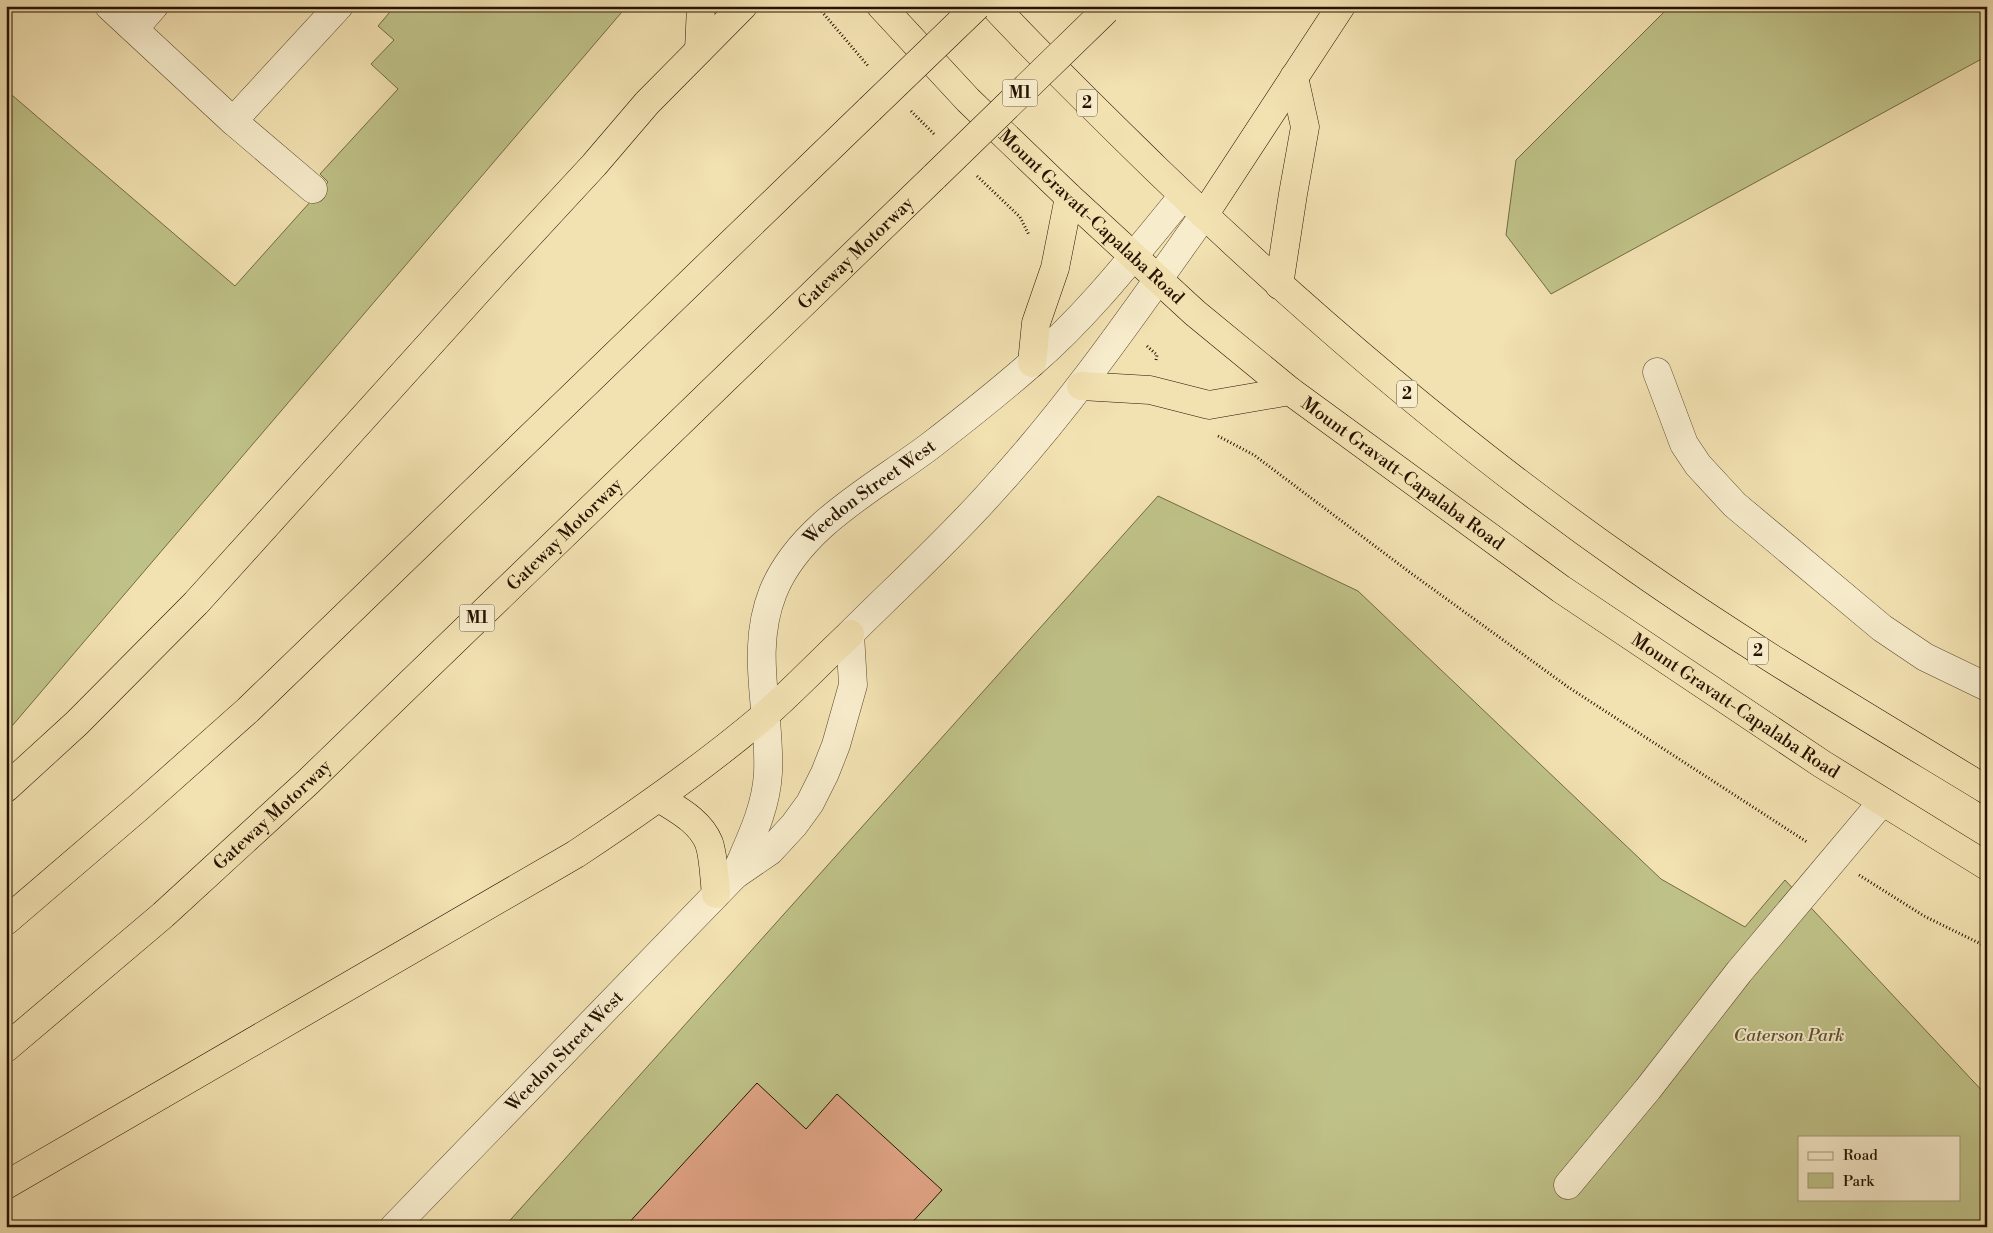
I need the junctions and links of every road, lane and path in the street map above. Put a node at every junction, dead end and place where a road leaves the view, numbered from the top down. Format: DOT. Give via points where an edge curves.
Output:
graph roads {
  1 [pos="109,6"];
  2 [pos="154,6"];
  3 [pos="339,6"];
  4 [pos="701,6"];
  5 [pos="743,6"];
  6 [pos="817,6"];
  7 [pos="881,6"];
  8 [pos="976,6"];
  9 [pos="994,6"];
  10 [pos="1341,6"];
  11 [pos="1108,8"];
  12 [pos="134,29"];
  13 [pos="699,50"];
  14 [pos="871,70"];
  15 [pos="1294,77"];
  16 [pos="904,104"];
  17 [pos="233,121"];
  18 [pos="938,138"];
  19 [pos="972,170"];
  20 [pos="313,189"];
  21 [pos="1183,196"];
  22 [pos="1068,197"];
  23 [pos="1204,215"];
  24 [pos="1030,238"];
  25 [pos="1133,256"];
  26 [pos="1158,279"];
  27 [pos="1280,285"];
  28 [pos="1032,363"];
  29 [pos="1657,372"];
  30 [pos="1081,386"];
  31 [pos="1290,391"];
  32 [pos="1212,433"];
  33 [pos="850,634"];
  34 [pos="1987,687"];
  35 [pos="765,714"];
  36 [pos="6,788"];
  37 [pos="1987,790"];
  38 [pos="659,798"];
  39 [pos="1882,802"];
  40 [pos="1834,860"];
  41 [pos="1987,866"];
  42 [pos="735,875"];
  43 [pos="716,894"];
  44 [pos="6,921"];
  45 [pos="1987,947"];
  46 [pos="6,1048"];
  47 [pos="6,1185"];
  48 [pos="1568,1185"];
  49 [pos="394,1227"];
  1 -- 12 [label="street"];
  2 -- 12 [label="street"];
  3 -- 17 [label="street"];
  4 -- 13 [label="highway"];
  5 -- 13 [label="highway"];
  6 -- 14 [label="path"];
  7 -- 22 [label="highway, Mount Gravatt-Capalaba Road" via="968,100"];
  8 -- 44 [label="highway, bridge" via="248,710"];
  9 -- 21 [label="highway, 2"];
  10 -- 15 [label="highway"];
  11 -- 46 [label="highway, Gateway Motorway / M1, bridge" via="308,782 163,915"];
  12 -- 17 [label="street"];
  13 -- 36 [label="highway" via="647,103 196,603"];
  15 -- 23 [label="highway"];
  15 -- 27 [label="highway" via="1305,127"];
  16 -- 18 [label="path"];
  17 -- 20 [label="street"];
  19 -- 24 [label="path" via="1020,217"];
  21 -- 23 [label="highway, 2"];
  21 -- 25 [label="street, Weedon Street West"];
  22 -- 25 [label="highway, Mount Gravatt-Capalaba Road"];
  22 -- 28 [label="highway" via="1055,268 1036,323"];
  23 -- 26 [label="street"];
  23 -- 27 [label="highway, 2"];
  25 -- 26 [label="highway, Mount Gravatt-Capalaba Road"];
  25 -- 28 [label="street, Weedon Street West" via="1088,309"];
  26 -- 30 [label="street"];
  26 -- 31 [label="highway, Mount Gravatt-Capalaba Road"];
  27 -- 37 [label="highway, 2" via="1481,453 1628,564 1753,648"];
  28 -- 35 [label="street, Weedon Street West" via="930,445 828,520 789,561 774,591 761,647"];
  29 -- 34 [label="street" via="1684,444 1698,465 1735,505 1882,628 1925,657"];
  30 -- 31 [label="highway" via="1150,390 1209,405"];
  30 -- 33 [label="street" via="994,489"];
  31 -- 39 [label="highway, Mount Gravatt-Capalaba Road" via="1561,589"];
  32 -- 40 [label="path" via="1254,456 1568,687"];
  33 -- 35 [label="highway"];
  33 -- 42 [label="street, Weedon Street West" via="853,685 825,773 794,825 770,851"];
  35 -- 38 [label="highway"];
  35 -- 42 [label="street, Weedon Street West" via="768,766 763,808"];
  38 -- 43 [label="highway" via="691,818 702,831 709,844"];
  38 -- 47 [label="highway" via="576,854"];
  39 -- 40 [label="street"];
  39 -- 41 [label="highway, Mount Gravatt-Capalaba Road"];
  40 -- 45 [label="path" via="1924,916"];
  40 -- 48 [label="street" via="1739,972"];
  42 -- 43 [label="street, Weedon Street West"];
  43 -- 49 [label="street, Weedon Street West"];
}
